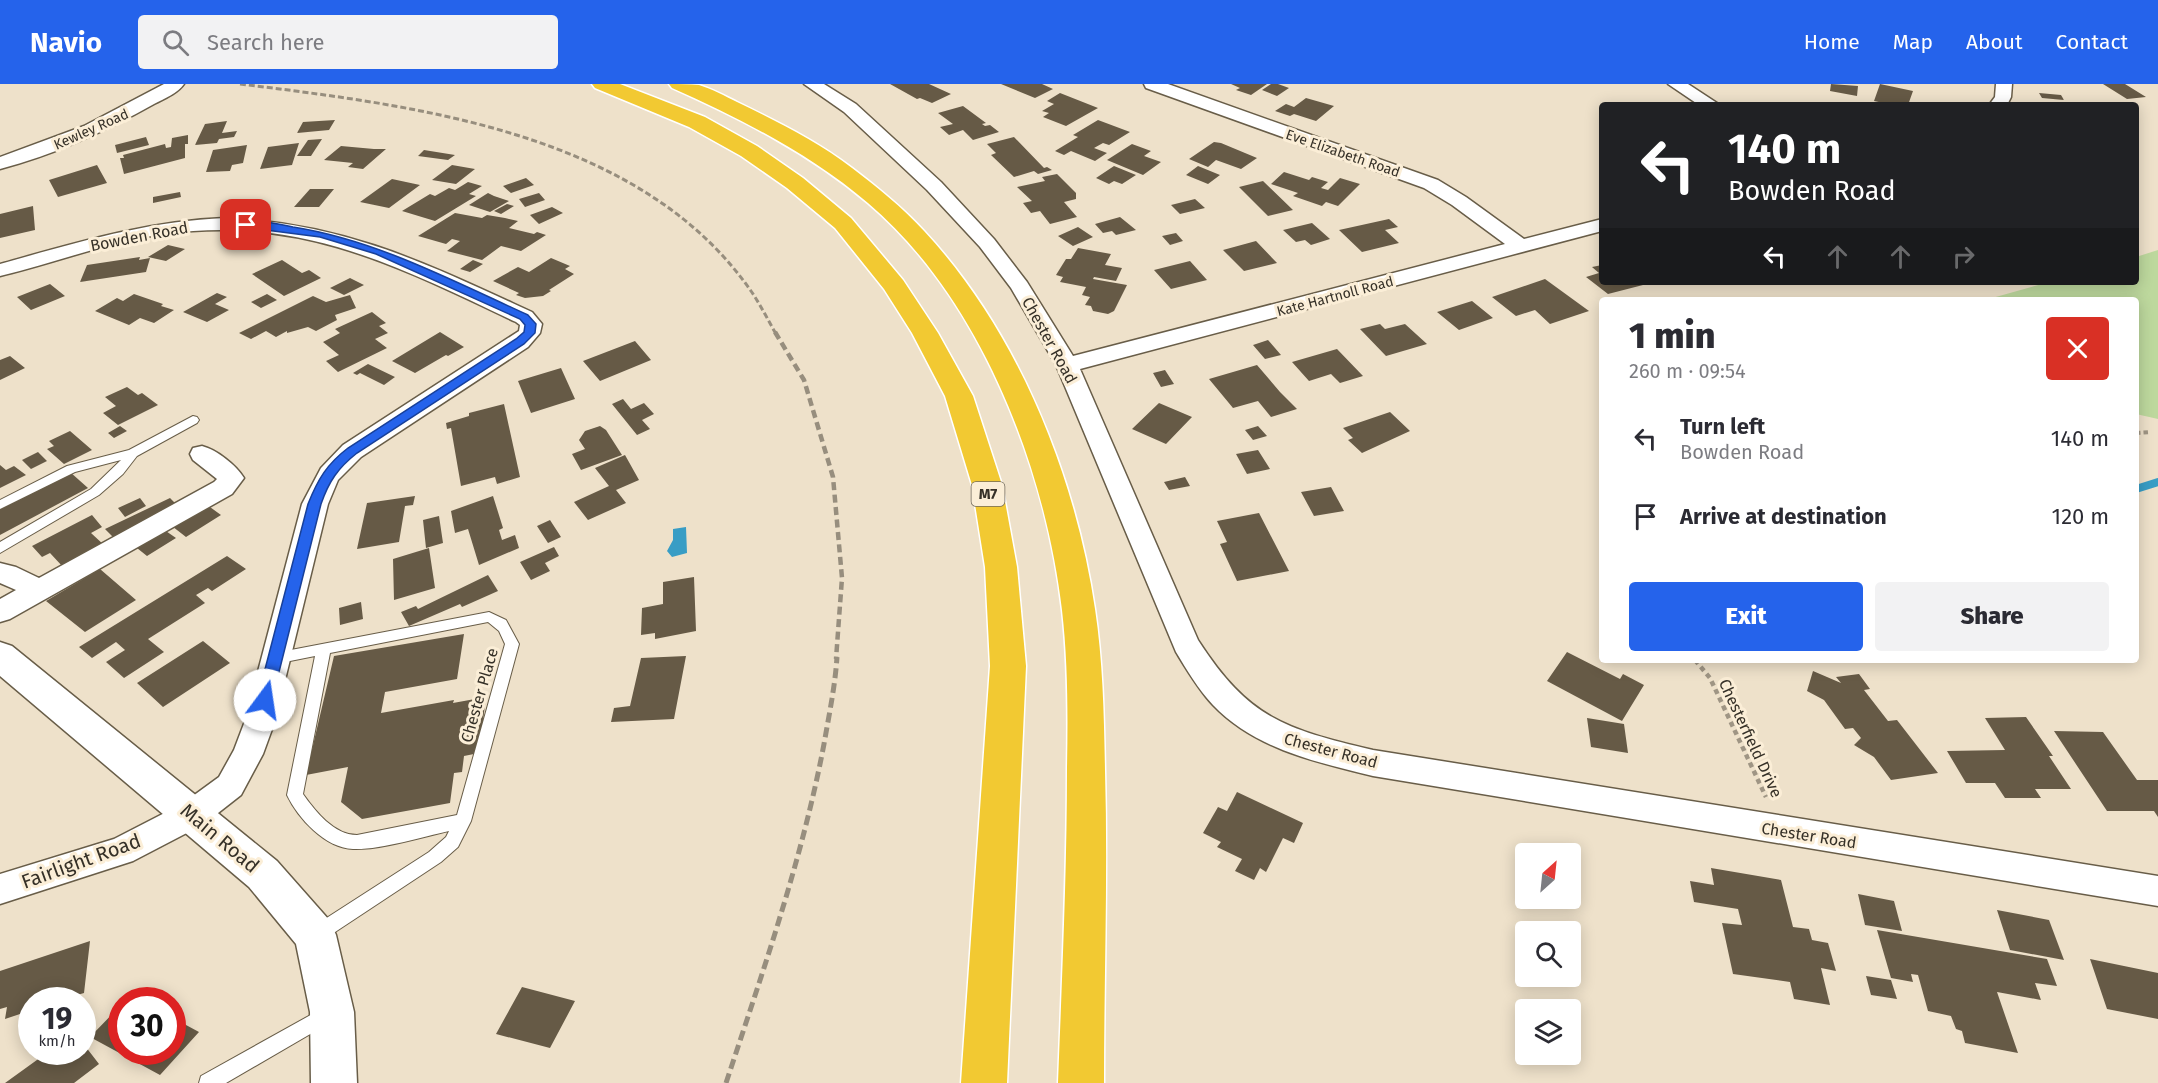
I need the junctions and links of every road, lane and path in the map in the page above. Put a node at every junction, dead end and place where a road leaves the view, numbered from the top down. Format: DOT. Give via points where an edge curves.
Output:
graph roads {
  1 [pos="176,84"];
  2 [pos="602,84"];
  3 [pos="679,84"];
  4 [pos="812,84"];
  5 [pos="1152,84"];
  6 [pos="1676,84"];
  7 [pos="2004,84"];
  8 [pos="1706,102"];
  9 [pos="2000,102"];
  10 [pos="0,163"];
  11 [pos="1599,226"];
  12 [pos="1521,247"];
  13 [pos="0,270"];
  14 [pos="1067,365"];
  15 [pos="193,420"];
  16 [pos="2150,432"];
  17 [pos="2139,434"];
  18 [pos="133,453"];
  19 [pos="202,454"];
  20 [pos="0,505"];
  21 [pos="0,548"];
  22 [pos="0,573"];
  23 [pos="39,590"];
  24 [pos="0,612"];
  25 [pos="324,648"];
  26 [pos="275,658"];
  27 [pos="1698,663"];
  28 [pos="11,670"];
  29 [pos="193,814"];
  30 [pos="463,821"];
  31 [pos="1781,830"];
  32 [pos="0,889"];
  33 [pos="2158,891"];
  34 [pos="315,935"];
  35 [pos="332,1012"];
  36 [pos="208,1083"];
  37 [pos="334,1083"];
  38 [pos="984,1083"];
  39 [pos="1081,1083"];
  1 -- 10 [label="street, Kewley Road" via="92,130"];
  2 -- 38 [label="highway, M7" via="697,122 749,151 843,224 894,285 959,396 987,484 1001,567 1008,666"];
  3 -- 39 [label="highway" via="779,132 835,167 882,204 930,252 974,309 1004,360 1040,448 1074,581 1080,623 1086,759"];
  4 -- 14 [label="street, Chester Road" via="850,108 879,133 987,243 1026,295"];
  5 -- 12 [label="street, Eve Elizabeth Road" via="1431,184"];
  6 -- 8 [label="street"];
  7 -- 9 [label="street"];
  11 -- 12 [label="street, Kate Hartnoll Road"];
  12 -- 14 [label="street, Kate Hartnoll Road"];
  13 -- 26 [label="street, Bowden Road" via="132,234 195,225 265,225 321,234 380,252 524,317 531,324 520,342 334,465 315,504"];
  14 -- 31 [label="street, Chester Road" via="1186,644 1200,670 1247,719 1314,749 1373,763"];
  15 -- 18 [label="lane"];
  16 -- 17 [label="path"];
  18 -- 20 [label="lane" via="71,469"];
  18 -- 21 [label="lane" via="95,492"];
  19 -- 23 [label="street" via="232,478 223,488"];
  22 -- 23 [label="street"];
  23 -- 24 [label="street"];
  25 -- 26 [label="lane, Chester Place"];
  25 -- 30 [label="lane" via="295,795 305,813 351,843"];
  25 -- 30 [label="lane, Chester Place" via="475,618 499,620 507,628 512,644"];
  26 -- 29 [label="street, Bowden Road" via="248,754 230,786"];
  27 -- 31 [label="path, Chesterfield Drive" via="1710,678"];
  28 -- 29 [label="main road, Main Road"];
  29 -- 32 [label="street, Fairlight Road" via="122,851"];
  29 -- 34 [label="main road, Main Road" via="263,874"];
  30 -- 34 [label="lane, Chester Place" via="452,842 435,857"];
  31 -- 33 [label="street, Chester Road"];
  34 -- 35 [label="main road, Main Road"];
  35 -- 36 [label="lane"];
  35 -- 37 [label="main road, Main Road"];
}
